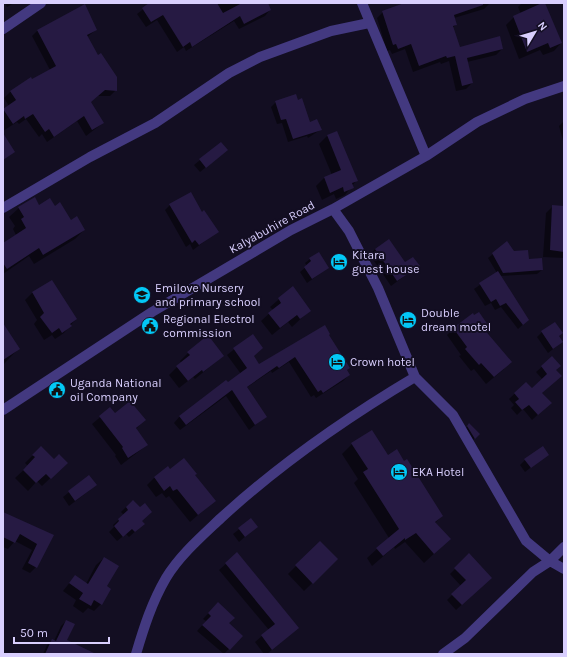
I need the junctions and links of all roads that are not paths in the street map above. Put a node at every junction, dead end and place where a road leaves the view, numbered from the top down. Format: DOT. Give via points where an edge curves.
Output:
graph roads {
  1 [pos="41,3"];
  2 [pos="362,3"];
  3 [pos="369,23"];
  4 [pos="3,29"];
  5 [pos="564,86"];
  6 [pos="426,156"];
  7 [pos="3,208"];
  8 [pos="333,209"];
  9 [pos="414,377"];
  10 [pos="3,410"];
  11 [pos="564,547"];
  12 [pos="550,561"];
  13 [pos="564,569"];
  14 [pos="136,654"];
  15 [pos="443,654"];
  1 -- 4 [label="street"];
  2 -- 3 [label="street"];
  3 -- 6 [label="street"];
  3 -- 7 [label="street" via="331,31 260,57 229,72 155,123 90,157"];
  5 -- 6 [label="street, Kalyabuhire Road" via="524,100 477,122"];
  6 -- 8 [label="street, Kalyabuhire Road"];
  8 -- 9 [label="street" via="349,231 378,288"];
  8 -- 10 [label="street, Kalyabuhire Road" via="291,230 152,312"];
  9 -- 12 [label="street" via="453,415 526,541"];
  9 -- 14 [label="street" via="362,408 308,446 247,494 198,539 167,577 148,615"];
  11 -- 12 [label="street"];
  12 -- 13 [label="street"];
  12 -- 15 [label="street" via="533,572 466,638"];
}
